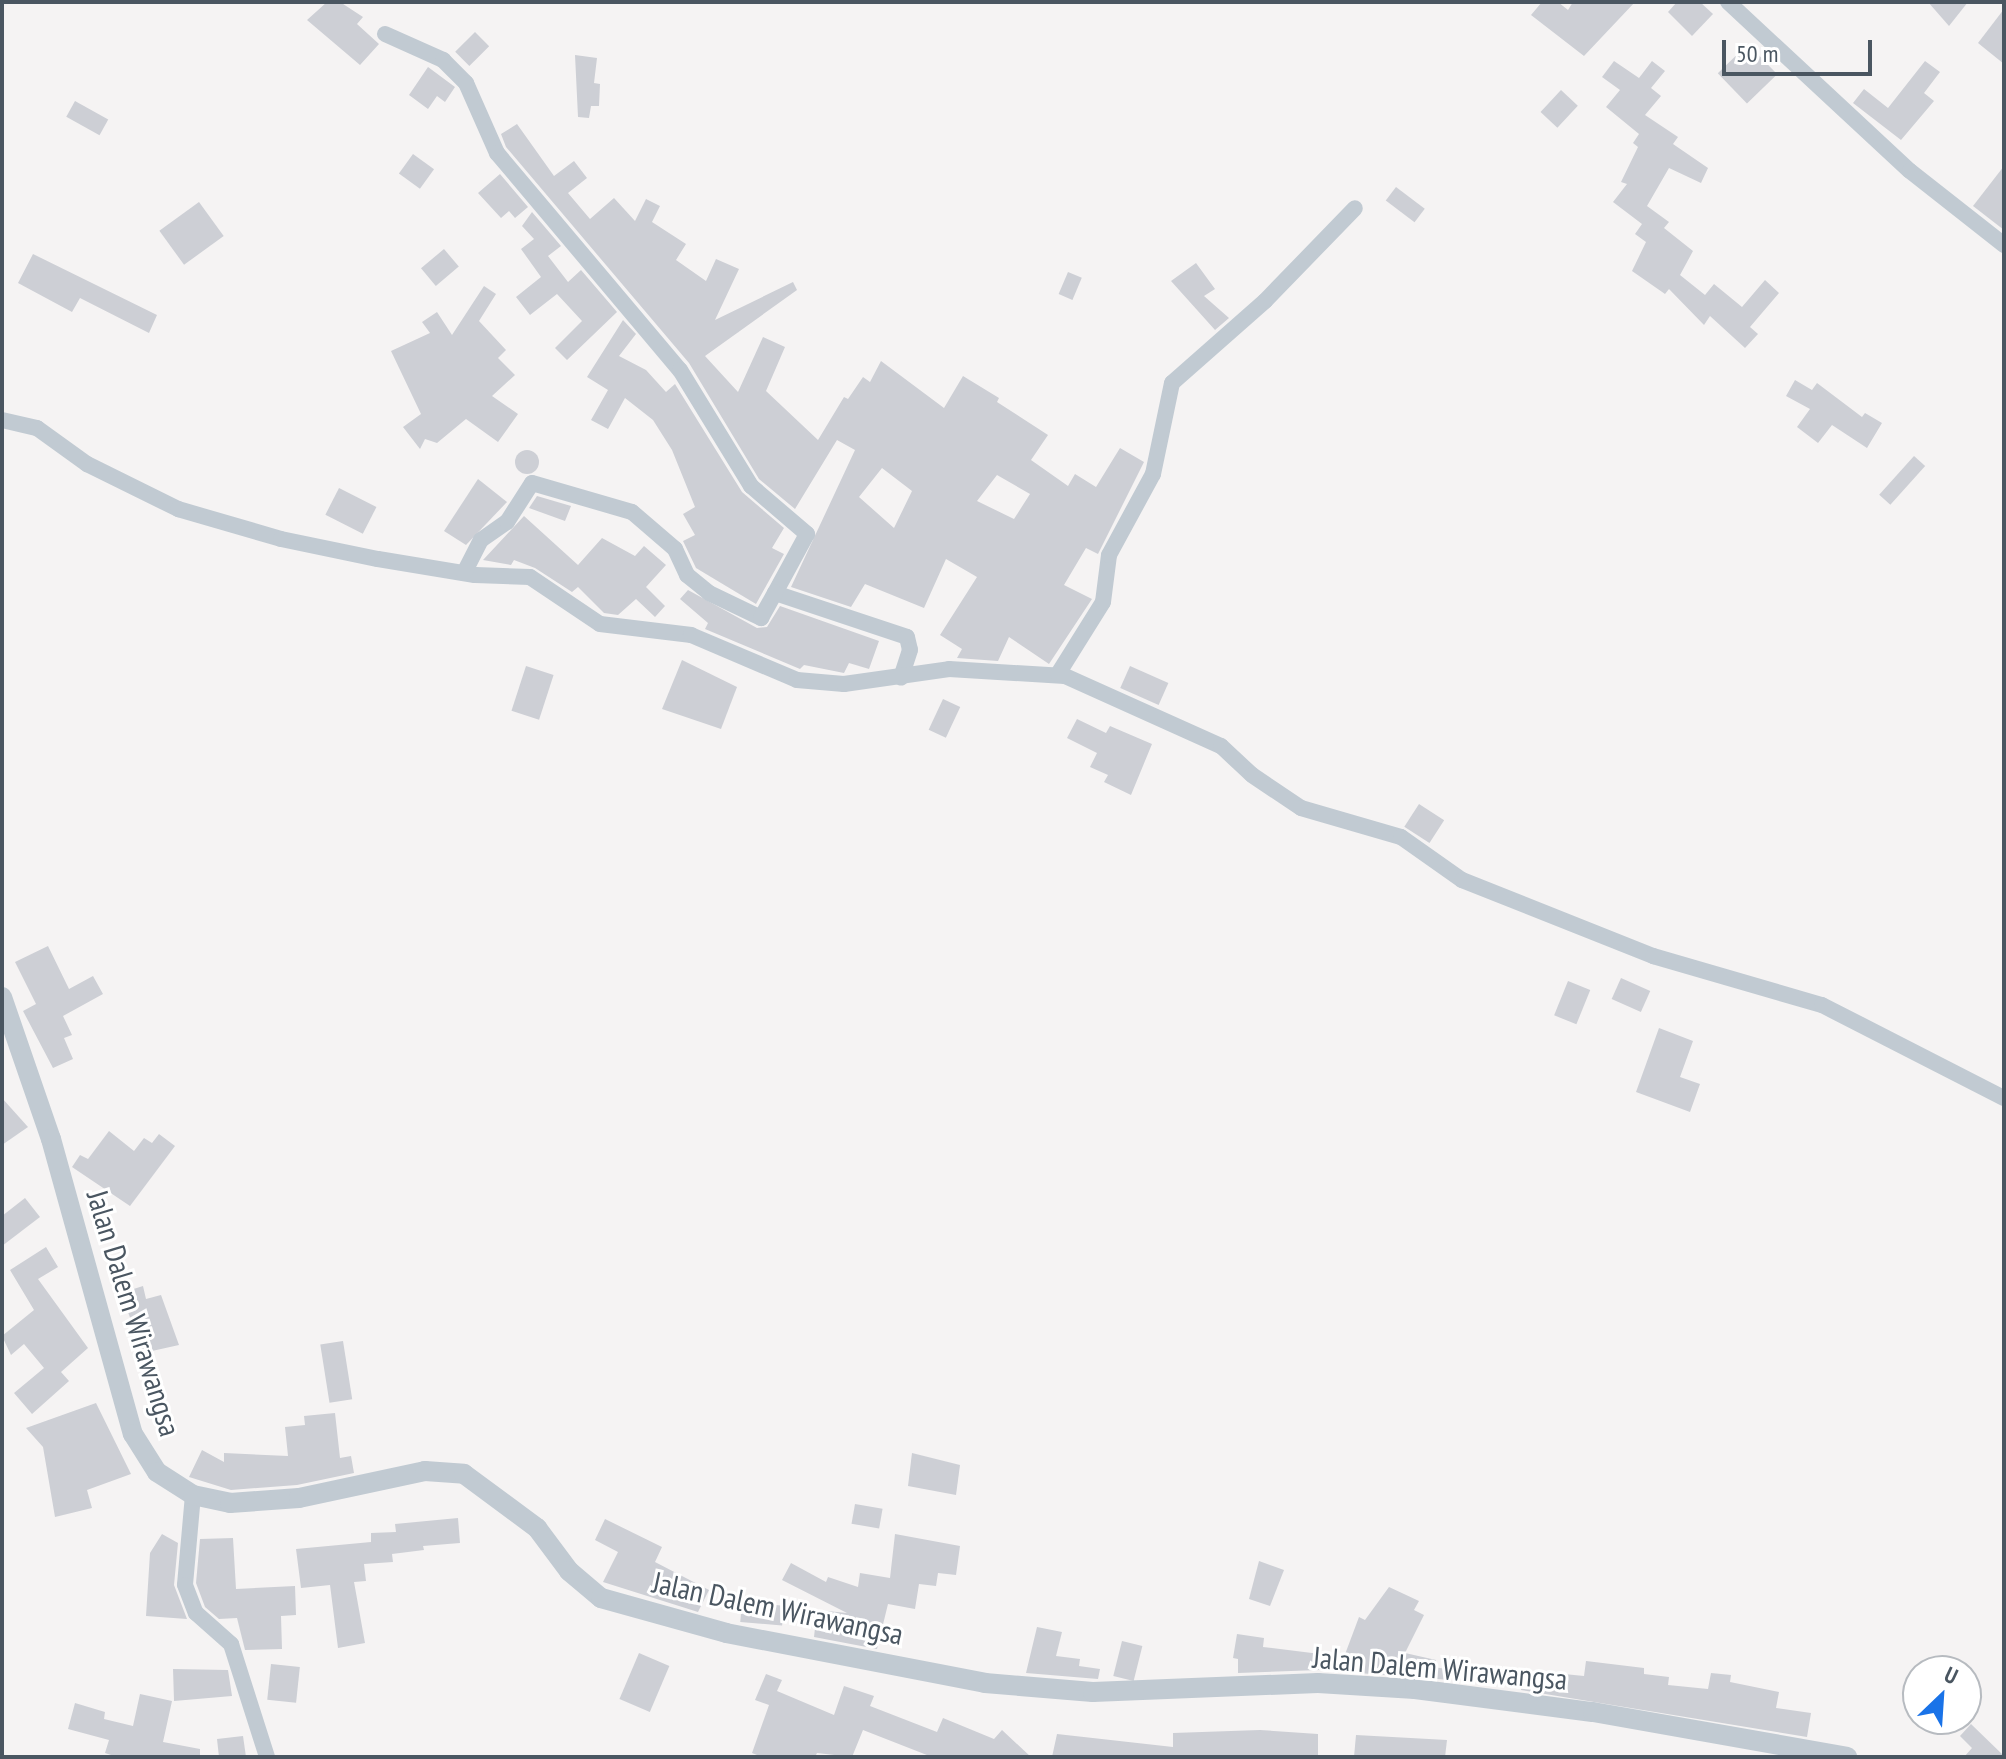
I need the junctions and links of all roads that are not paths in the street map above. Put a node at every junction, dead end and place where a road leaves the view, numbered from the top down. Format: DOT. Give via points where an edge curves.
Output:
graph roads {
  1 [pos="1728,2"];
  2 [pos="385,34"];
  3 [pos="1355,208"];
  4 [pos="2004,245"];
  5 [pos="2,420"];
  6 [pos="464,573"];
  7 [pos="775,593"];
  8 [pos="1058,674"];
  9 [pos="901,678"];
  10 [pos="3,1003"];
  11 [pos="2004,1098"];
  12 [pos="193,1495"];
  13 [pos="267,1757"];
  14 [pos="1847,1757"];
  1 -- 4 [label="street" via="1910,171"];
  2 -- 7 [label="street" via="443,60 466,83 497,153 680,370 751,486 807,534"];
  3 -- 8 [label="street" via="1265,301 1172,383 1153,474 1109,555 1103,602"];
  5 -- 6 [label="street" via="37,428 87,464 178,509 281,539"];
  6 -- 7 [label="street" via="481,540 507,522 532,483 632,512 675,549 687,575 709,593 761,618"];
  6 -- 9 [label="street" via="530,577 600,624 691,635 797,680 844,684"];
  7 -- 9 [label="street" via="907,637 910,650"];
  8 -- 9 [label="street" via="949,669"];
  8 -- 11 [label="street" via="1221,746 1301,808 1401,837 1462,880 1653,956 1822,1005"];
  10 -- 12 [label="street, Jalan Dalem Wirawangsa" via="51,1139 133,1434 157,1472"];
  12 -- 13 [label="street" via="185,1585 196,1613 231,1644"];
  12 -- 14 [label="street, Jalan Dalem Wirawangsa" via="230,1503 299,1498 425,1471 464,1474 537,1528 569,1571 601,1598 726,1633 985,1683 1093,1692 1318,1683 1415,1689 1593,1712"];
}
